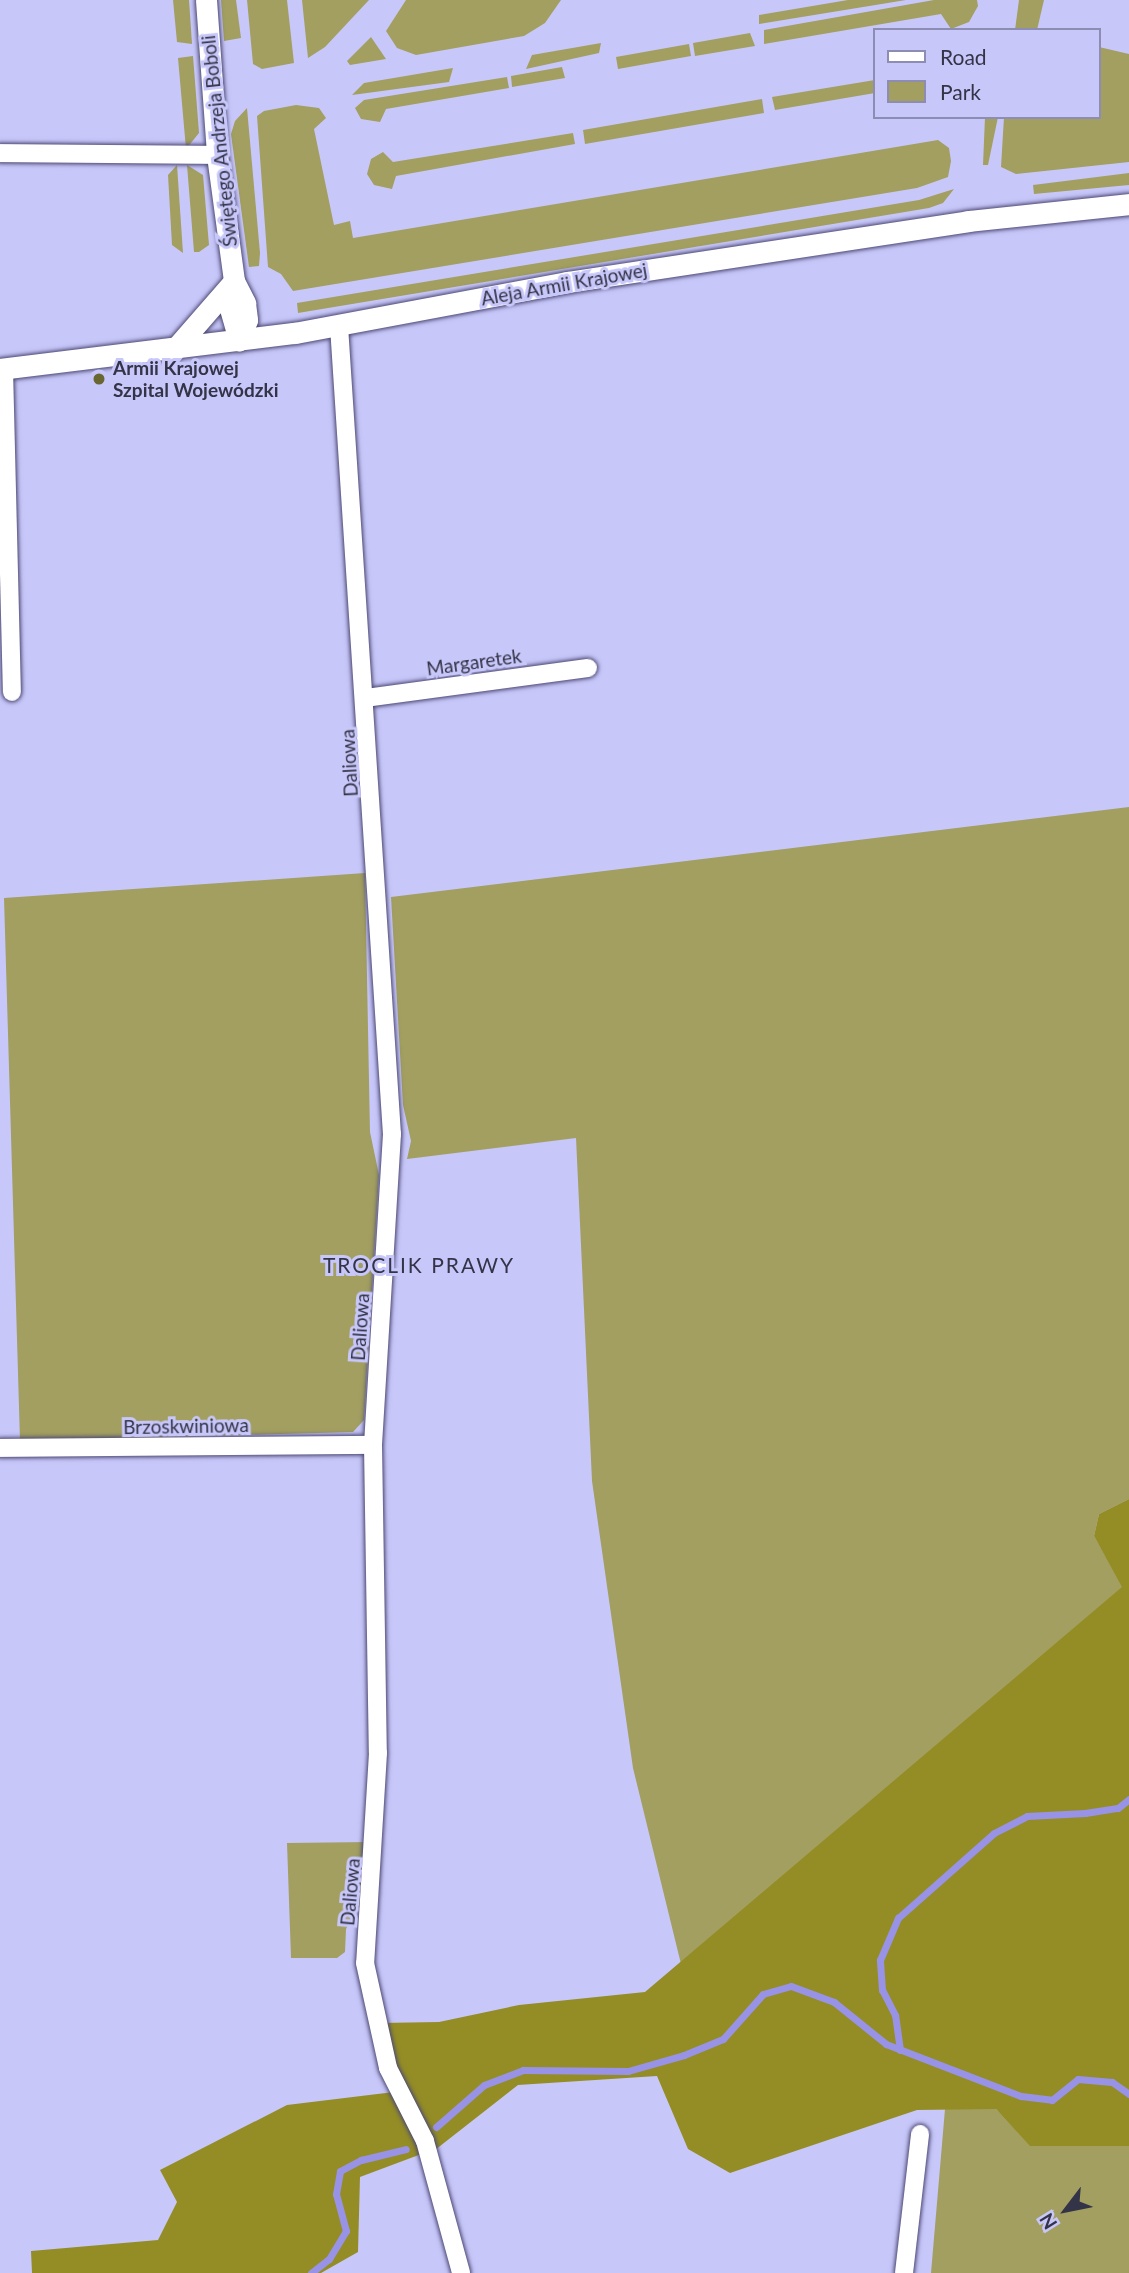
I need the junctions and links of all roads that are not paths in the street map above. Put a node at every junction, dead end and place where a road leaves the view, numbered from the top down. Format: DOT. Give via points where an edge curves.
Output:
graph roads {
  1 [pos="206,0"];
  2 [pos="0,153"];
  3 [pos="217,155"];
  4 [pos="1129,204"];
  5 [pos="234,281"];
  6 [pos="339,326"];
  7 [pos="239,340"];
  8 [pos="174,350"];
  9 [pos="2,369"];
  10 [pos="588,668"];
  11 [pos="12,692"];
  12 [pos="366,698"];
  13 [pos="373,1445"];
  14 [pos="0,1448"];
  15 [pos="920,2134"];
  16 [pos="461,2273"];
  17 [pos="904,2273"];
  1 -- 3 [label="street, Świętego Andrzeja Boboli"];
  2 -- 3 [label="street"];
  3 -- 5 [label="street, Świętego Andrzeja Boboli"];
  4 -- 6 [label="street, Aleja Armii Krajowej" via="968,221 568,282"];
  5 -- 7 [label="street, Świętego Andrzeja Boboli" via="227,298"];
  5 -- 8 [label="street"];
  6 -- 7 [label="street, Aleja Armii Krajowej"];
  6 -- 12 [label="street, Daliowa"];
  7 -- 8 [label="street, Aleja Armii Krajowej"];
  8 -- 9 [label="street, Aleja Armii Krajowej"];
  9 -- 11 [label="street"];
  10 -- 12 [label="street, Margaretek"];
  12 -- 13 [label="street, Daliowa" via="392,1134"];
  13 -- 14 [label="street, Brzoskwiniowa"];
  13 -- 16 [label="street, Daliowa" via="378,1753 365,1963 388,2068 425,2141"];
  15 -- 17 [label="street"];
}
